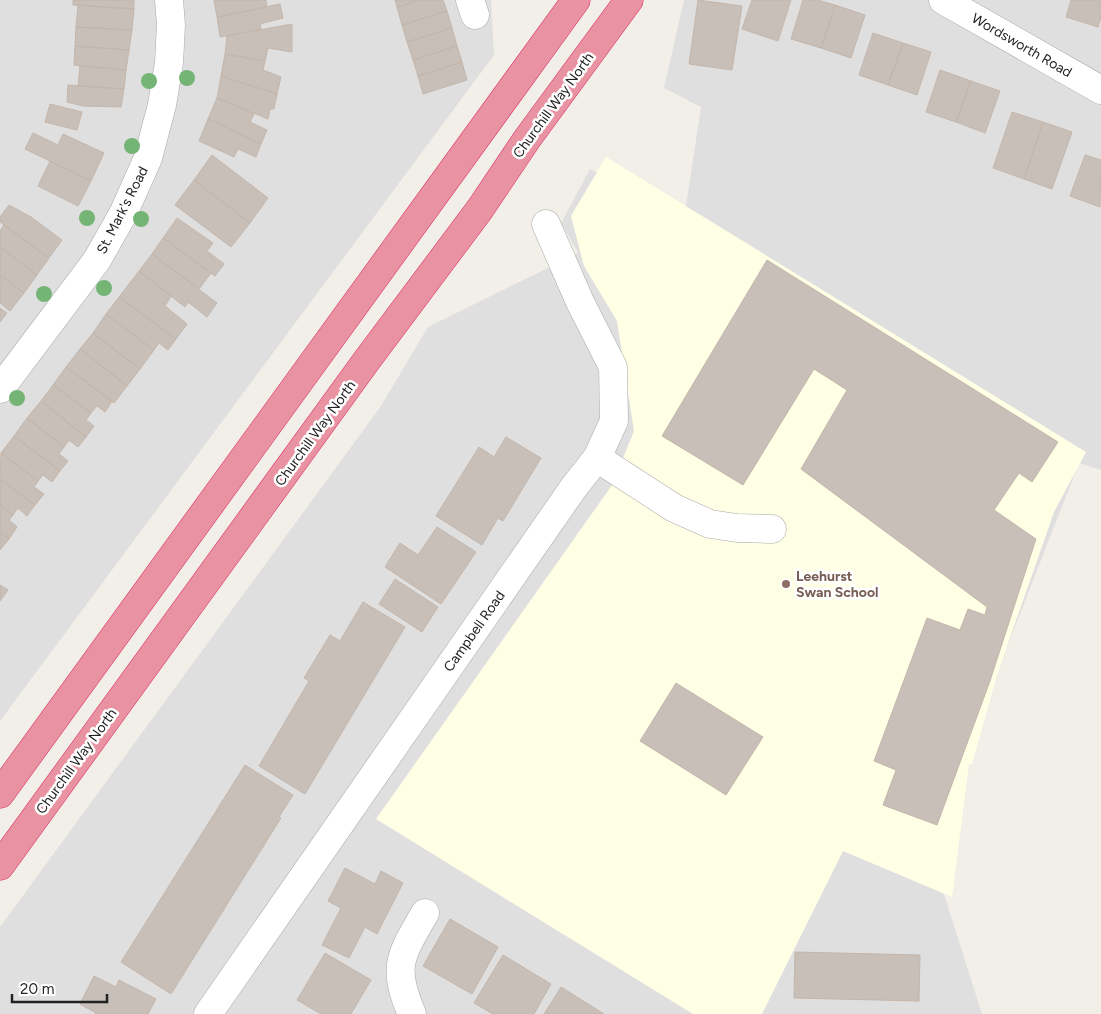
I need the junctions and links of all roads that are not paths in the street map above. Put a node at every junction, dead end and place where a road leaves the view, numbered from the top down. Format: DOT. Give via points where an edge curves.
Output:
graph roads {
  1 [pos="169,0"];
  2 [pos="576,0"];
  3 [pos="629,0"];
  4 [pos="943,0"];
  5 [pos="1101,90"];
  6 [pos="546,224"];
  7 [pos="0,389"];
  8 [pos="597,458"];
  9 [pos="772,529"];
  10 [pos="0,794"];
  11 [pos="0,866"];
  12 [pos="425,913"];
  13 [pos="208,1014"];
  14 [pos="412,1014"];
  1 -- 7 [label="street, St. Mark's Road" via="169,63 148,158 123,214 97,260"];
  2 -- 10 [label="highway"];
  3 -- 11 [label="highway, Churchill Way North"];
  4 -- 5 [label="street, Wordsworth Road"];
  6 -- 8 [label="street, Campbell Road" via="613,367 614,421"];
  8 -- 9 [label="street" via="674,508 710,524"];
  8 -- 13 [label="street, Campbell Road"];
  12 -- 14 [label="street" via="405,948 400,969 404,994"];
}
